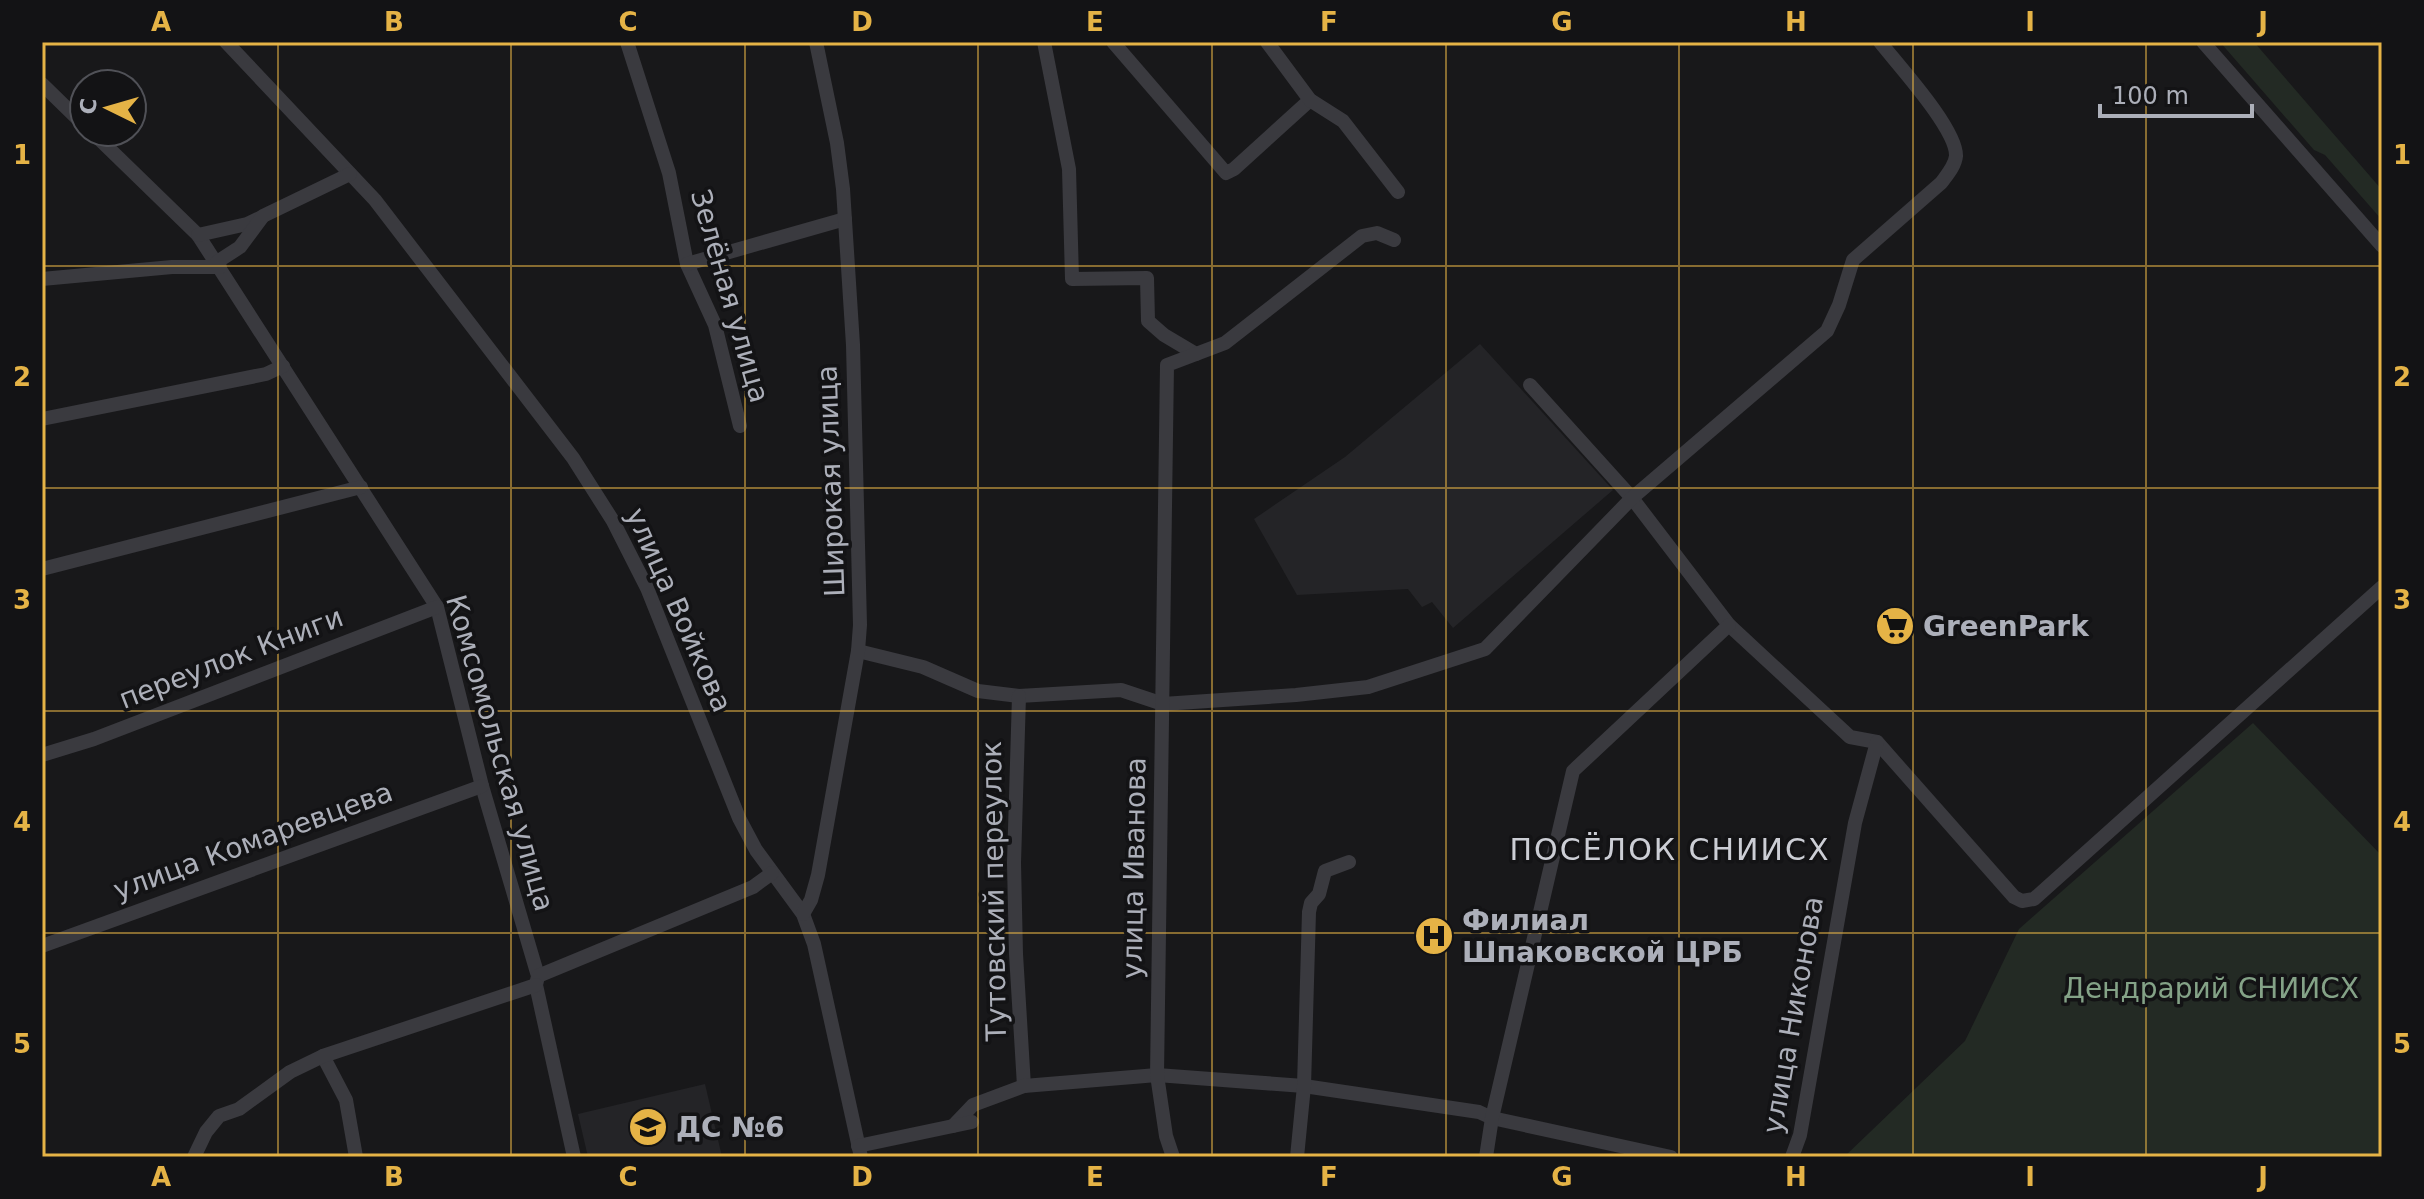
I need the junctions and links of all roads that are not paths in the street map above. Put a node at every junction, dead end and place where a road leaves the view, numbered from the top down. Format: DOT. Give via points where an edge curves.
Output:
graph roads {
  1 [pos="226,42"];
  2 [pos="627,42"];
  3 [pos="816,42"];
  4 [pos="1044,42"];
  5 [pos="1113,42"];
  6 [pos="1267,42"];
  7 [pos="1880,42"];
  8 [pos="2203,42"];
  9 [pos="45,90"];
  10 [pos="1310,100"];
  11 [pos="68,111"];
  12 [pos="108,148"];
  13 [pos="350,174"];
  14 [pos="1398,192"];
  15 [pos="263,216"];
  16 [pos="845,219"];
  17 [pos="200,238"];
  18 [pos="1394,240"];
  19 [pos="2382,246"];
  20 [pos="219,264"];
  21 [pos="687,264"];
  22 [pos="188,267"];
  23 [pos="42,279"];
  24 [pos="1164,335"];
  25 [pos="1196,354"];
  26 [pos="1167,365"];
  27 [pos="283,366"];
  28 [pos="1530,385"];
  29 [pos="42,419"];
  30 [pos="740,426"];
  31 [pos="361,487"];
  32 [pos="1632,498"];
  33 [pos="42,569"];
  34 [pos="2382,587"];
  35 [pos="437,607"];
  36 [pos="1729,625"];
  37 [pos="858,651"];
  38 [pos="1019,696"];
  39 [pos="1163,704"];
  40 [pos="1877,742"];
  41 [pos="42,755"];
  42 [pos="482,786"];
  43 [pos="1349,862"];
  44 [pos="772,873"];
  45 [pos="803,914"];
  46 [pos="42,946"];
  47 [pos="537,980"];
  48 [pos="323,1056"];
  49 [pos="1157,1075"];
  50 [pos="1024,1086"];
  51 [pos="1304,1086"];
  52 [pos="1492,1118"];
  53 [pos="972,1122"];
  54 [pos="953,1126"];
  55 [pos="859,1151"];
  56 [pos="194,1157"];
  57 [pos="356,1157"];
  58 [pos="574,1157"];
  59 [pos="1173,1157"];
  60 [pos="1297,1157"];
  61 [pos="1486,1157"];
  62 [pos="1671,1157"];
  63 [pos="1792,1157"];
  1 -- 13 [label="street, улица Войкова"];
  2 -- 21 [label="street, Зелёная улица" via="669,173"];
  3 -- 16 [label="street, Широкая улица" via="837,143"];
  4 -- 24 [label="street" via="1069,169 1072,279 1147,278 1148,321"];
  5 -- 10 [label="street" via="1226,173"];
  6 -- 10 [label="street"];
  7 -- 32 [label="street" via="1951,133 1956,157 1952,167 1941,183 1853,260 1827,331"];
  8 -- 19 [label="street"];
  9 -- 11 [label="street"];
  10 -- 14 [label="street" via="1343,121"];
  12 -- 17 [label="street, Комсомольская улица"];
  13 -- 15 [label="street"];
  13 -- 44 [label="street, улица Войкова" via="573,458 613,521 652,601 739,818"];
  15 -- 17 [label="street"];
  15 -- 20 [label="street"];
  16 -- 21 [label="street"];
  16 -- 37 [label="street, Широкая улица" via="860,573"];
  17 -- 20 [label="street, Комсомольская улица"];
  17 -- 22 [label="street" via="201,253"];
  18 -- 25 [label="street" via="1377,233 1362,236 1225,343"];
  20 -- 22 [label="street"];
  20 -- 27 [label="street, Комсомольская улица"];
  21 -- 30 [label="street, Зелёная улица" via="715,325"];
  22 -- 23 [label="street"];
  24 -- 25 [label="street"];
  24 -- 26 [label="street, улица Иванова"];
  25 -- 26 [label="street"];
  26 -- 39 [label="street, улица Иванова"];
  27 -- 29 [label="street" via="266,374"];
  27 -- 31 [label="street, Комсомольская улица"];
  28 -- 32 [label="street"];
  31 -- 33 [label="street"];
  31 -- 35 [label="street, Комсомольская улица"];
  32 -- 36 [label="street"];
  32 -- 39 [label="street" via="1485,649 1368,687"];
  34 -- 40 [label="street" via="2034,899 2014,897"];
  35 -- 41 [label="street, переулок Книги"];
  35 -- 42 [label="street, Комсомольская улица"];
  36 -- 40 [label="street" via="1850,737"];
  36 -- 52 [label="street" via="1573,771"];
  37 -- 38 [label="street" via="923,667 978,691"];
  37 -- 45 [label="street, Широкая улица" via="818,875"];
  38 -- 39 [label="street" via="1121,690"];
  38 -- 50 [label="street, Тутовский переулок" via="1014,863"];
  39 -- 49 [label="street, улица Иванова"];
  40 -- 63 [label="street, улица Никонова" via="1855,823"];
  42 -- 46 [label="street, улица Комаревцева"];
  42 -- 47 [label="street, Комсомольская улица"];
  43 -- 51 [label="street" via="1325,871 1309,912"];
  44 -- 45 [label="street, улица Войкова"];
  44 -- 47 [label="street" via="753,887"];
  45 -- 55 [label="street, улица Войкова"];
  47 -- 48 [label="street"];
  47 -- 58 [label="street, Комсомольская улица"];
  48 -- 56 [label="street" via="219,1116"];
  48 -- 57 [label="street" via="346,1100"];
  49 -- 50 [label="street"];
  49 -- 51 [label="street"];
  49 -- 59 [label="street, улица Иванова"];
  50 -- 54 [label="street" via="973,1105"];
  51 -- 52 [label="street"];
  51 -- 60 [label="street"];
  52 -- 61 [label="street"];
  52 -- 62 [label="street"];
  53 -- 54 [label="street"];
  54 -- 55 [label="street"];
}
